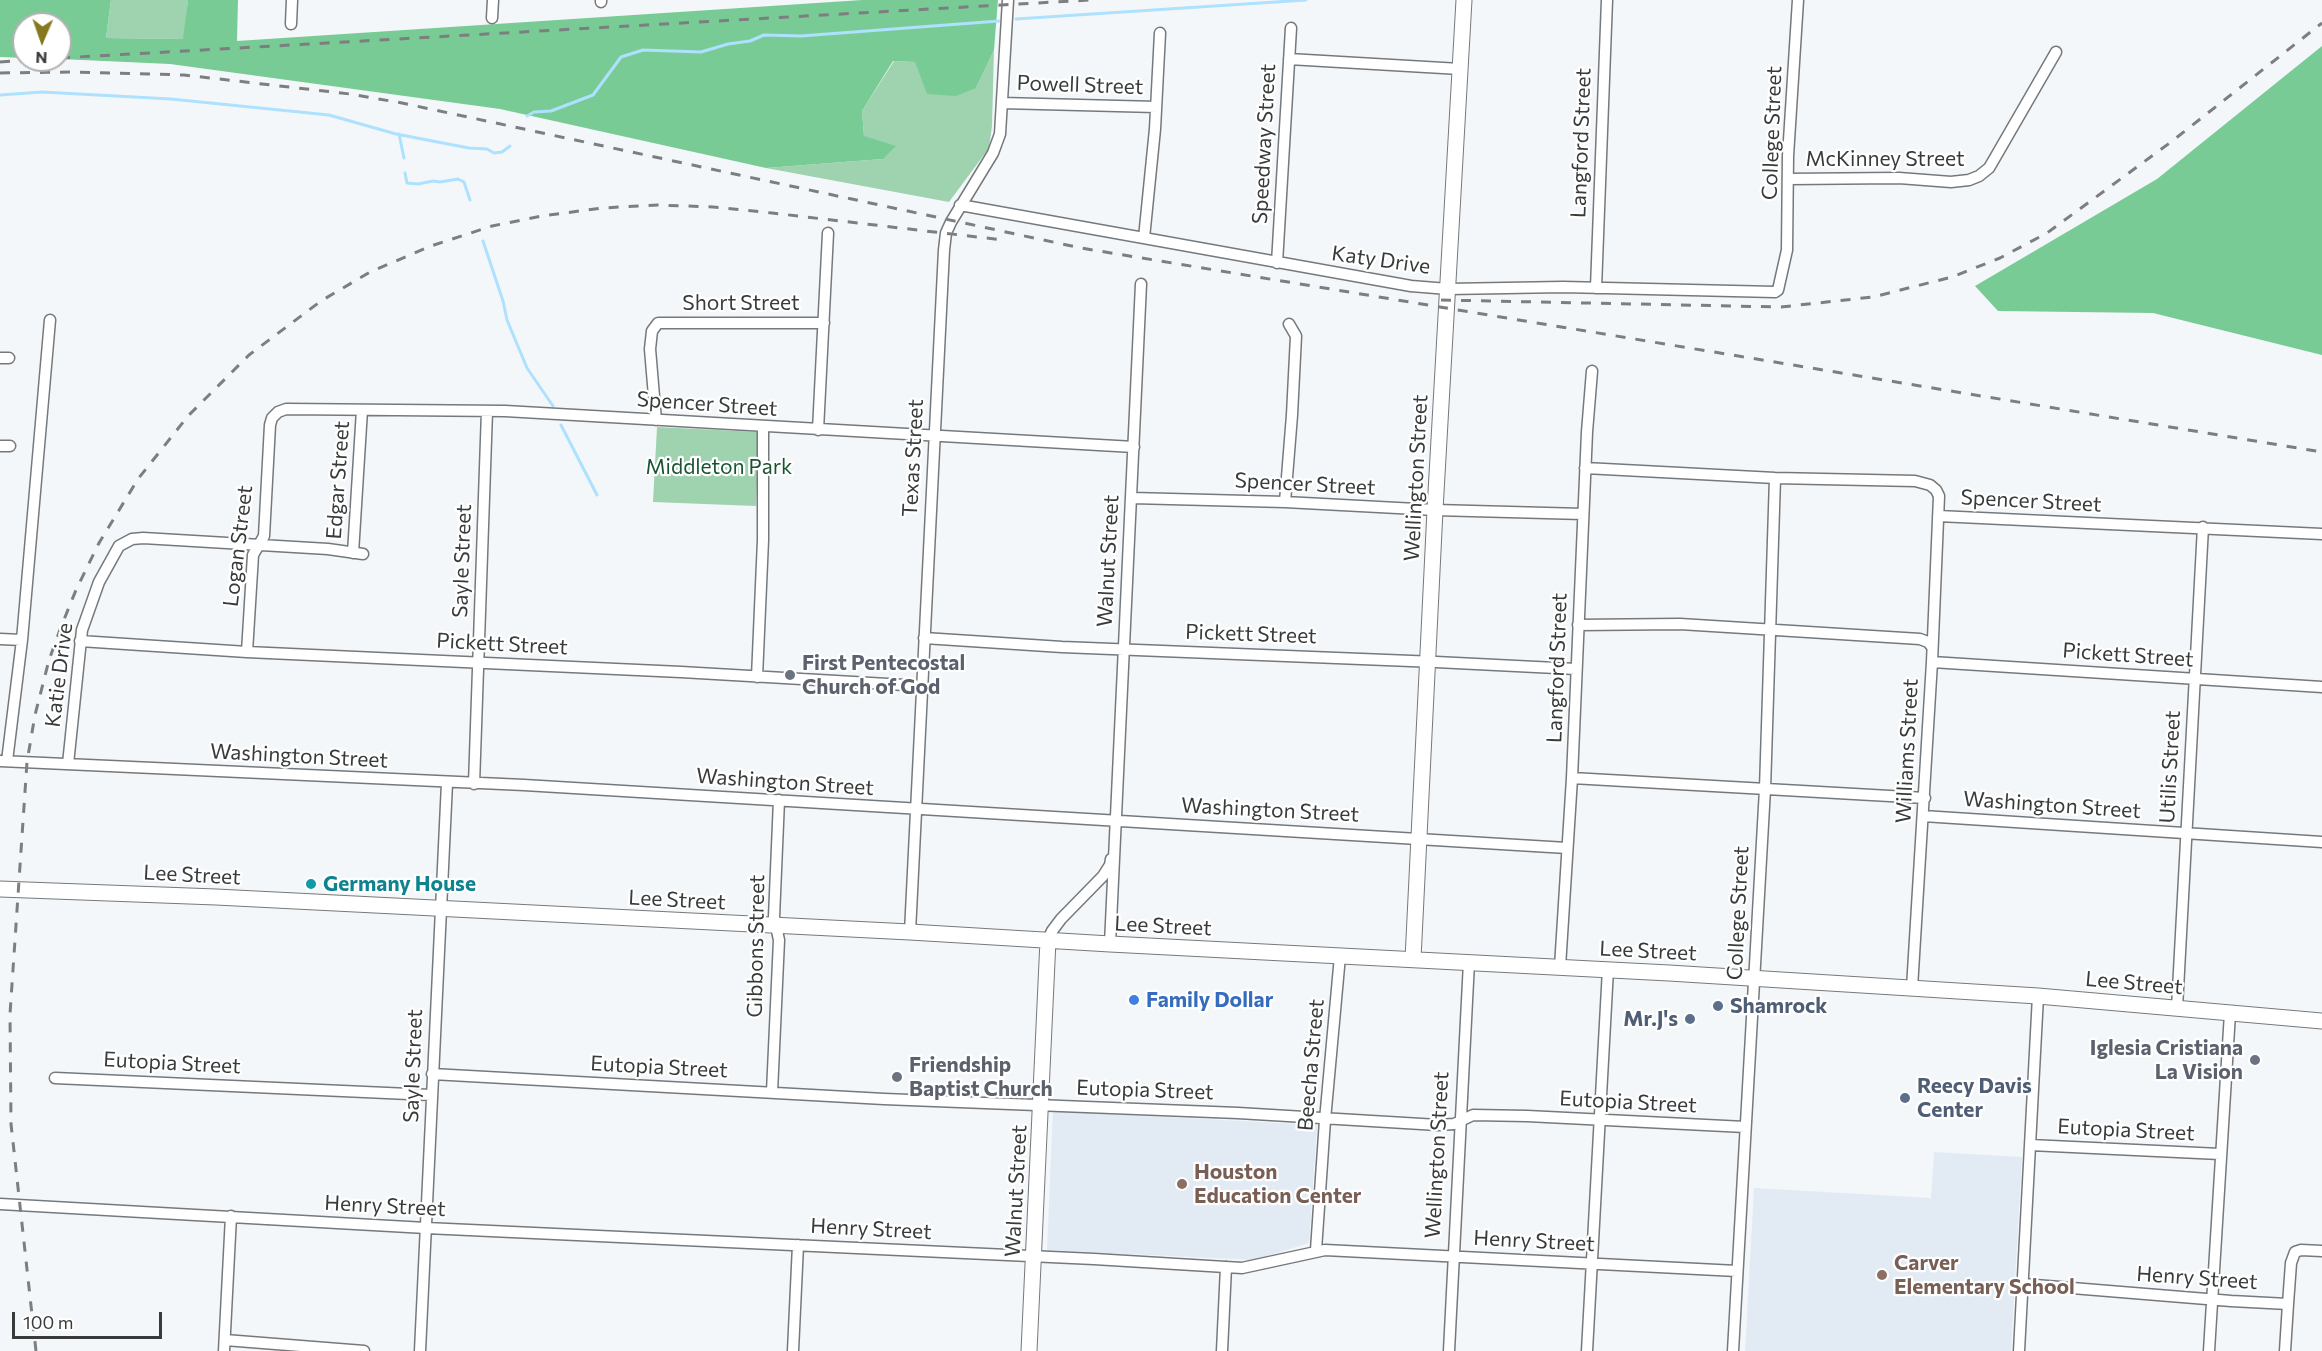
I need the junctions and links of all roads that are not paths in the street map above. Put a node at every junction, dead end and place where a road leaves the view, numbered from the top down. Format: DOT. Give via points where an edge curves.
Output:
graph roads {
  1 [pos="292,0"];
  2 [pos="493,0"];
  3 [pos="1008,0"];
  4 [pos="1464,0"];
  5 [pos="1607,0"];
  6 [pos="1798,0"];
  7 [pos="492,18"];
  8 [pos="291,24"];
  9 [pos="1291,27"];
  10 [pos="1160,33"];
  11 [pos="2056,52"];
  12 [pos="1289,59"];
  13 [pos="1460,69"];
  14 [pos="1002,103"];
  15 [pos="1156,107"];
  16 [pos="1788,179"];
  17 [pos="960,205"];
  18 [pos="828,233"];
  19 [pos="1144,238"];
  20 [pos="1277,263"];
  21 [pos="1783,267"];
  22 [pos="1142,284"];
  23 [pos="1596,288"];
  24 [pos="1448,289"];
  25 [pos="50,320"];
  26 [pos="824,323"];
  27 [pos="1289,324"];
  28 [pos="1592,371"];
  29 [pos="362,410"];
  30 [pos="487,411"];
  31 [pos="278,412"];
  32 [pos="656,420"];
  33 [pos="763,426"];
  34 [pos="818,430"];
  35 [pos="934,436"];
  36 [pos="1134,447"];
  37 [pos="1585,468"];
  38 [pos="1775,478"];
  39 [pos="1132,498"];
  40 [pos="1285,502"];
  41 [pos="1435,510"];
  42 [pos="1583,514"];
  43 [pos="1938,516"];
  44 [pos="2203,528"];
  45 [pos="2322,534"];
  46 [pos="258,545"];
  47 [pos="1578,625"];
  48 [pos="1770,632"];
  49 [pos="924,638"];
  50 [pos="0,639"];
  51 [pos="22,640"];
  52 [pos="80,641"];
  53 [pos="1932,647"];
  54 [pos="1125,648"];
  55 [pos="247,652"];
  56 [pos="1428,661"];
  57 [pos="1932,662"];
  58 [pos="478,663"];
  59 [pos="1576,669"];
  60 [pos="757,677"];
  61 [pos="2194,679"];
  62 [pos="922,686"];
  63 [pos="2322,687"];
  64 [pos="3,761"];
  65 [pos="68,764"];
  66 [pos="1572,778"];
  67 [pos="447,783"];
  68 [pos="474,784"];
  69 [pos="1765,789"];
  70 [pos="1925,798"];
  71 [pos="779,800"];
  72 [pos="915,809"];
  73 [pos="1923,816"];
  74 [pos="1115,821"];
  75 [pos="2186,834"];
  76 [pos="1421,838"];
  77 [pos="1114,841"];
  78 [pos="2322,841"];
  79 [pos="1567,848"];
  80 [pos="2,888"];
  81 [pos="440,909"];
  82 [pos="777,926"];
  83 [pos="910,932"];
  84 [pos="1048,940"];
  85 [pos="1110,944"];
  86 [pos="1340,956"];
  87 [pos="1413,959"];
  88 [pos="1469,962"];
  89 [pos="1560,967"];
  90 [pos="1608,969"];
  91 [pos="1754,978"];
  92 [pos="1912,988"];
  93 [pos="2038,996"];
  94 [pos="2177,1008"];
  95 [pos="2230,1013"];
  96 [pos="2322,1021"];
  97 [pos="432,1074"];
  98 [pos="56,1078"];
  99 [pos="772,1092"];
  100 [pos="431,1095"];
  101 [pos="1042,1105"];
  102 [pos="1325,1120"];
  103 [pos="1601,1121"];
  104 [pos="1460,1122"];
  105 [pos="1745,1127"];
  106 [pos="2031,1144"];
  107 [pos="2220,1154"];
  108 [pos="0,1204"];
  109 [pos="231,1216"];
  110 [pos="426,1228"];
  111 [pos="798,1245"];
  112 [pos="1316,1250"];
  113 [pos="2322,1251"];
  114 [pos="1034,1256"];
  115 [pos="1453,1256"];
  116 [pos="1592,1263"];
  117 [pos="1226,1267"];
  118 [pos="1737,1271"];
  119 [pos="2023,1284"];
  120 [pos="2211,1298"];
  121 [pos="2288,1304"];
  122 [pos="224,1345"];
  123 [pos="364,1351"];
  124 [pos="420,1351"];
  125 [pos="793,1351"];
  126 [pos="1029,1351"];
  127 [pos="1221,1351"];
  128 [pos="1449,1351"];
  129 [pos="1587,1351"];
  130 [pos="1733,1351"];
  131 [pos="2019,1351"];
  132 [pos="2209,1351"];
  133 [pos="2285,1351"];
  1 -- 8 [label="street"];
  2 -- 7 [label="street"];
  3 -- 14 [label="street, Texas Street"];
  4 -- 13 [label="main road, Wellington Street"];
  5 -- 23 [label="street, Langford Street"];
  6 -- 16 [label="street, College Street"];
  9 -- 12 [label="street, Speedway Street"];
  10 -- 15 [label="street"];
  11 -- 16 [label="street, McKinney Street" via="1989,168 1978,176 1951,182 1899,178"];
  12 -- 13 [label="street"];
  12 -- 20 [label="street, Speedway Street"];
  13 -- 24 [label="main road, Wellington Street"];
  14 -- 15 [label="street, Powell Street"];
  14 -- 17 [label="street, Texas Street" via="1000,134 993,153"];
  15 -- 19 [label="street"];
  16 -- 21 [label="street, College Street"];
  17 -- 19 [label="street, Katy Drive"];
  17 -- 35 [label="street, Texas Street" via="946,233 944,250"];
  18 -- 26 [label="street"];
  19 -- 20 [label="street, Katy Drive"];
  20 -- 24 [label="street, Katy Drive"];
  21 -- 23 [label="street, Katy Drive" via="1775,292"];
  22 -- 36 [label="street, Walnut Street"];
  23 -- 24 [label="street, Katy Drive"];
  24 -- 41 [label="main road, Wellington Street"];
  25 -- 51 [label="street"];
  26 -- 32 [label="street, Short Street" via="658,323 652,331 650,349"];
  26 -- 34 [label="street"];
  27 -- 40 [label="street" via="1296,336"];
  28 -- 37 [label="street, Langford Street"];
  29 -- 30 [label="street, Spencer Street"];
  29 -- 31 [label="street, Spencer Street" via="295,408"];
  29 -- 46 [label="street, Edgar Street" via="358,553"];
  30 -- 32 [label="street, Spencer Street"];
  30 -- 58 [label="street, Sayle Street"];
  31 -- 46 [label="street, Logan Street" via="270,425 264,536"];
  32 -- 33 [label="street, Spencer Street"];
  33 -- 34 [label="street, Spencer Street"];
  33 -- 60 [label="street"];
  34 -- 35 [label="street, Spencer Street"];
  35 -- 36 [label="street, Spencer Street"];
  35 -- 49 [label="street, Texas Street"];
  36 -- 39 [label="street, Walnut Street"];
  37 -- 38 [label="street, Spencer Street"];
  37 -- 42 [label="street, Langford Street"];
  38 -- 43 [label="street, Spencer Street" via="1923,483 1939,496"];
  38 -- 48 [label="street, College Street"];
  39 -- 40 [label="street, Spencer Street"];
  39 -- 54 [label="street, Walnut Street"];
  40 -- 41 [label="street, Spencer Street"];
  41 -- 42 [label="street, Spencer Street"];
  41 -- 56 [label="main road, Wellington Street"];
  42 -- 47 [label="street, Langford Street"];
  43 -- 44 [label="street, Spencer Street"];
  43 -- 53 [label="street, Williams Street"];
  44 -- 45 [label="street, Spencer Street"];
  44 -- 61 [label="street, Utilis Street"];
  46 -- 52 [label="street, Katie Drive" via="137,538 125,542 114,552 86,614"];
  46 -- 55 [label="street, Logan Street" via="253,555"];
  47 -- 48 [label="street" via="1680,624"];
  47 -- 59 [label="street, Langford Street"];
  48 -- 53 [label="street" via="1920,639"];
  48 -- 69 [label="street, College Street"];
  49 -- 54 [label="street, Pickett Street"];
  49 -- 62 [label="street, Texas Street"];
  50 -- 51 [label="street"];
  51 -- 64 [label="street"];
  52 -- 55 [label="street, Pickett Street"];
  52 -- 65 [label="street, Katie Drive"];
  53 -- 57 [label="street, Williams Street"];
  54 -- 56 [label="street, Pickett Street"];
  54 -- 74 [label="street, Walnut Street"];
  55 -- 58 [label="street, Pickett Street"];
  56 -- 59 [label="street, Pickett Street"];
  56 -- 76 [label="main road, Wellington Street"];
  57 -- 61 [label="street, Pickett Street"];
  57 -- 70 [label="street, Williams Street"];
  58 -- 60 [label="street, Pickett Street"];
  58 -- 68 [label="street, Sayle Street"];
  59 -- 66 [label="street, Langford Street"];
  60 -- 62 [label="street, Pickett Street"];
  61 -- 63 [label="street, Pickett Street"];
  61 -- 75 [label="street, Utilis Street"];
  62 -- 72 [label="street, Texas Street"];
  64 -- 65 [label="street, Washington Street"];
  65 -- 67 [label="street, Washington Street"];
  66 -- 69 [label="street"];
  66 -- 79 [label="street, Langford Street"];
  67 -- 68 [label="street, Washington Street"];
  67 -- 81 [label="street, Sayle Street"];
  68 -- 71 [label="street, Washington Street"];
  69 -- 70 [label="street"];
  69 -- 91 [label="street, College Street"];
  70 -- 73 [label="street, Williams Street"];
  71 -- 72 [label="street, Washington Street"];
  71 -- 82 [label="street, Gibbons Street" via="774,917"];
  72 -- 74 [label="street, Washington Street"];
  72 -- 83 [label="street, Texas Street"];
  73 -- 75 [label="street, Washington Street"];
  73 -- 92 [label="street, Williams Street"];
  74 -- 76 [label="street, Washington Street"];
  74 -- 77 [label="street, Walnut Street"];
  75 -- 78 [label="street, Washington Street"];
  75 -- 94 [label="street, Utilis Street"];
  76 -- 79 [label="street, Washington Street"];
  76 -- 87 [label="main road, Wellington Street"];
  77 -- 84 [label="street, Walnut Street" via="1110,864 1057,924"];
  77 -- 85 [label="street, Walnut Street"];
  79 -- 89 [label="street, Langford Street"];
  80 -- 81 [label="main road, Lee Street"];
  81 -- 82 [label="main road, Lee Street"];
  81 -- 97 [label="street, Sayle Street"];
  82 -- 83 [label="main road, Lee Street"];
  82 -- 99 [label="street, Gibbons Street"];
  83 -- 84 [label="main road, Lee Street"];
  84 -- 85 [label="main road, Lee Street"];
  84 -- 101 [label="main road, Walnut Street"];
  85 -- 86 [label="main road, Lee Street"];
  86 -- 87 [label="main road, Lee Street"];
  86 -- 102 [label="street, Beecha Street"];
  87 -- 88 [label="main road, Lee Street"];
  88 -- 89 [label="main road, Lee Street"];
  88 -- 104 [label="street, Wellington Street"];
  89 -- 90 [label="main road, Lee Street"];
  90 -- 91 [label="main road, Lee Street"];
  90 -- 103 [label="street"];
  91 -- 92 [label="main road, Lee Street"];
  91 -- 105 [label="street, College Street"];
  92 -- 93 [label="main road, Lee Street"];
  93 -- 94 [label="main road, Lee Street"];
  93 -- 106 [label="street"];
  94 -- 95 [label="main road, Lee Street"];
  95 -- 96 [label="main road, Lee Street"];
  95 -- 107 [label="street"];
  97 -- 99 [label="street, Eutopia Street"];
  97 -- 100 [label="street, Sayle Street"];
  98 -- 100 [label="street, Eutopia Street"];
  99 -- 101 [label="street, Eutopia Street"];
  100 -- 110 [label="street, Sayle Street"];
  101 -- 102 [label="street, Eutopia Street"];
  101 -- 114 [label="main road, Walnut Street"];
  102 -- 104 [label="street, Eutopia Street" via="1438,1125"];
  102 -- 112 [label="street, Beecha Street"];
  103 -- 104 [label="street, Eutopia Street" via="1473,1115"];
  103 -- 105 [label="street, Eutopia Street"];
  103 -- 116 [label="street"];
  104 -- 115 [label="street, Wellington Street"];
  105 -- 118 [label="street, College Street"];
  106 -- 107 [label="street, Eutopia Street"];
  106 -- 119 [label="street"];
  107 -- 120 [label="street"];
  108 -- 109 [label="street, Henry Street"];
  109 -- 110 [label="street, Henry Street"];
  109 -- 122 [label="street"];
  110 -- 111 [label="street, Henry Street"];
  110 -- 124 [label="street, Sayle Street"];
  111 -- 114 [label="street, Henry Street"];
  111 -- 125 [label="street"];
  112 -- 115 [label="street, Henry Street"];
  112 -- 117 [label="street, Henry Street" via="1254,1266"];
  113 -- 121 [label="street" via="2295,1252"];
  114 -- 117 [label="street, Henry Street"];
  114 -- 126 [label="main road, Walnut Street"];
  115 -- 116 [label="street, Henry Street"];
  115 -- 128 [label="street, Wellington Street"];
  116 -- 118 [label="street, Henry Street"];
  116 -- 129 [label="street"];
  117 -- 127 [label="street"];
  118 -- 130 [label="street, College Street"];
  119 -- 120 [label="street, Henry Street"];
  119 -- 131 [label="street"];
  120 -- 121 [label="street, Henry Street"];
  120 -- 132 [label="street"];
  121 -- 133 [label="street"];
  122 -- 123 [label="street"];
}
